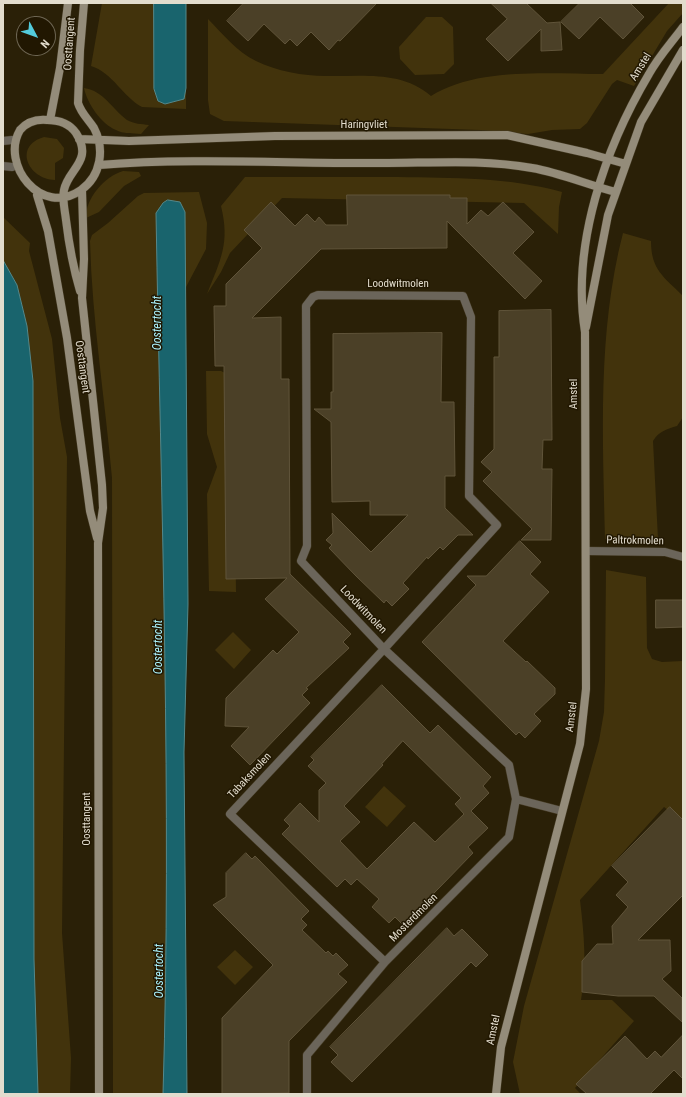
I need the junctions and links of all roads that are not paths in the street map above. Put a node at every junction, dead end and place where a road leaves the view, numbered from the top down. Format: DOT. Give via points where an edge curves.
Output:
graph roads {
  1 [pos="68,3"];
  2 [pos="84,3"];
  3 [pos="683,27"];
  4 [pos="683,50"];
  5 [pos="50,120"];
  6 [pos="79,139"];
  7 [pos="98,139"];
  8 [pos="12,140"];
  9 [pos="3,141"];
  10 [pos="608,159"];
  11 [pos="626,164"];
  12 [pos="99,165"];
  13 [pos="3,166"];
  14 [pos="12,167"];
  15 [pos="600,188"];
  16 [pos="82,190"];
  17 [pos="616,192"];
  18 [pos="37,195"];
  19 [pos="63,198"];
  20 [pos="82,298"];
  21 [pos="585,332"];
  22 [pos="98,543"];
  23 [pos="586,551"];
  24 [pos="683,557"];
  25 [pos="384,649"];
  26 [pos="516,798"];
  27 [pos="562,811"];
  28 [pos="385,962"];
  29 [pos="99,1094"];
  30 [pos="307,1094"];
  31 [pos="496,1094"];
  1 -- 5 [label="street, Oosttangent"];
  2 -- 7 [label="street, Oosttangent" via="78,103"];
  3 -- 10 [label="street, Amstel" via="649,73 618,132"];
  4 -- 11 [label="street, Amstel" via="641,122"];
  5 -- 6 [label="street" via="67,125"];
  5 -- 8 [label="street" via="32,121"];
  6 -- 7 [label="street, Haringvliet"];
  6 -- 19 [label="street" via="81,157 67,181"];
  7 -- 10 [label="street, Haringvliet" via="129,141 275,136 508,135"];
  7 -- 12 [label="street" via="101,150"];
  8 -- 9 [label="street"];
  8 -- 14 [label="street"];
  10 -- 11 [label="street, Haringvliet"];
  10 -- 15 [label="street, Amstel"];
  11 -- 17 [label="street, Amstel"];
  12 -- 15 [label="street" via="210,161 488,163 556,173"];
  12 -- 16 [label="street"];
  13 -- 14 [label="street"];
  14 -- 18 [label="street" via="22,183"];
  15 -- 17 [label="street"];
  15 -- 21 [label="street, Amstel" via="588,227 581,306"];
  16 -- 19 [label="street"];
  16 -- 20 [label="street, Oosttangent"];
  17 -- 21 [label="street, Amstel" via="608,215"];
  18 -- 19 [label="street"];
  18 -- 22 [label="street, Oosttangent" via="48,232 64,323 90,511"];
  19 -- 20 [label="street, Oosttangent" via="71,263"];
  20 -- 22 [label="street, Oosttangent" via="102,485 103,508"];
  21 -- 23 [label="street, Amstel"];
  22 -- 29 [label="street, Oosttangent"];
  23 -- 24 [label="street, Paltrokmolen" via="665,552"];
  23 -- 27 [label="street, Amstel" via="586,689 580,744"];
  25 -- 25 [label="street, Loodwitmolen" via="497,525 469,496 471,317 463,296 318,295 306,306 307,546 301,561"];
  25 -- 26 [label="street, Loodwitmolen" via="509,765"];
  25 -- 28 [label="street, Tabaksmolen" via="230,814"];
  26 -- 27 [label="street"];
  26 -- 28 [label="street, Mosterdmolen" via="509,837"];
  27 -- 31 [label="street, Amstel" via="510,1008 501,1047"];
  28 -- 30 [label="street, Mosterdmolen" via="307,1055"];
}
